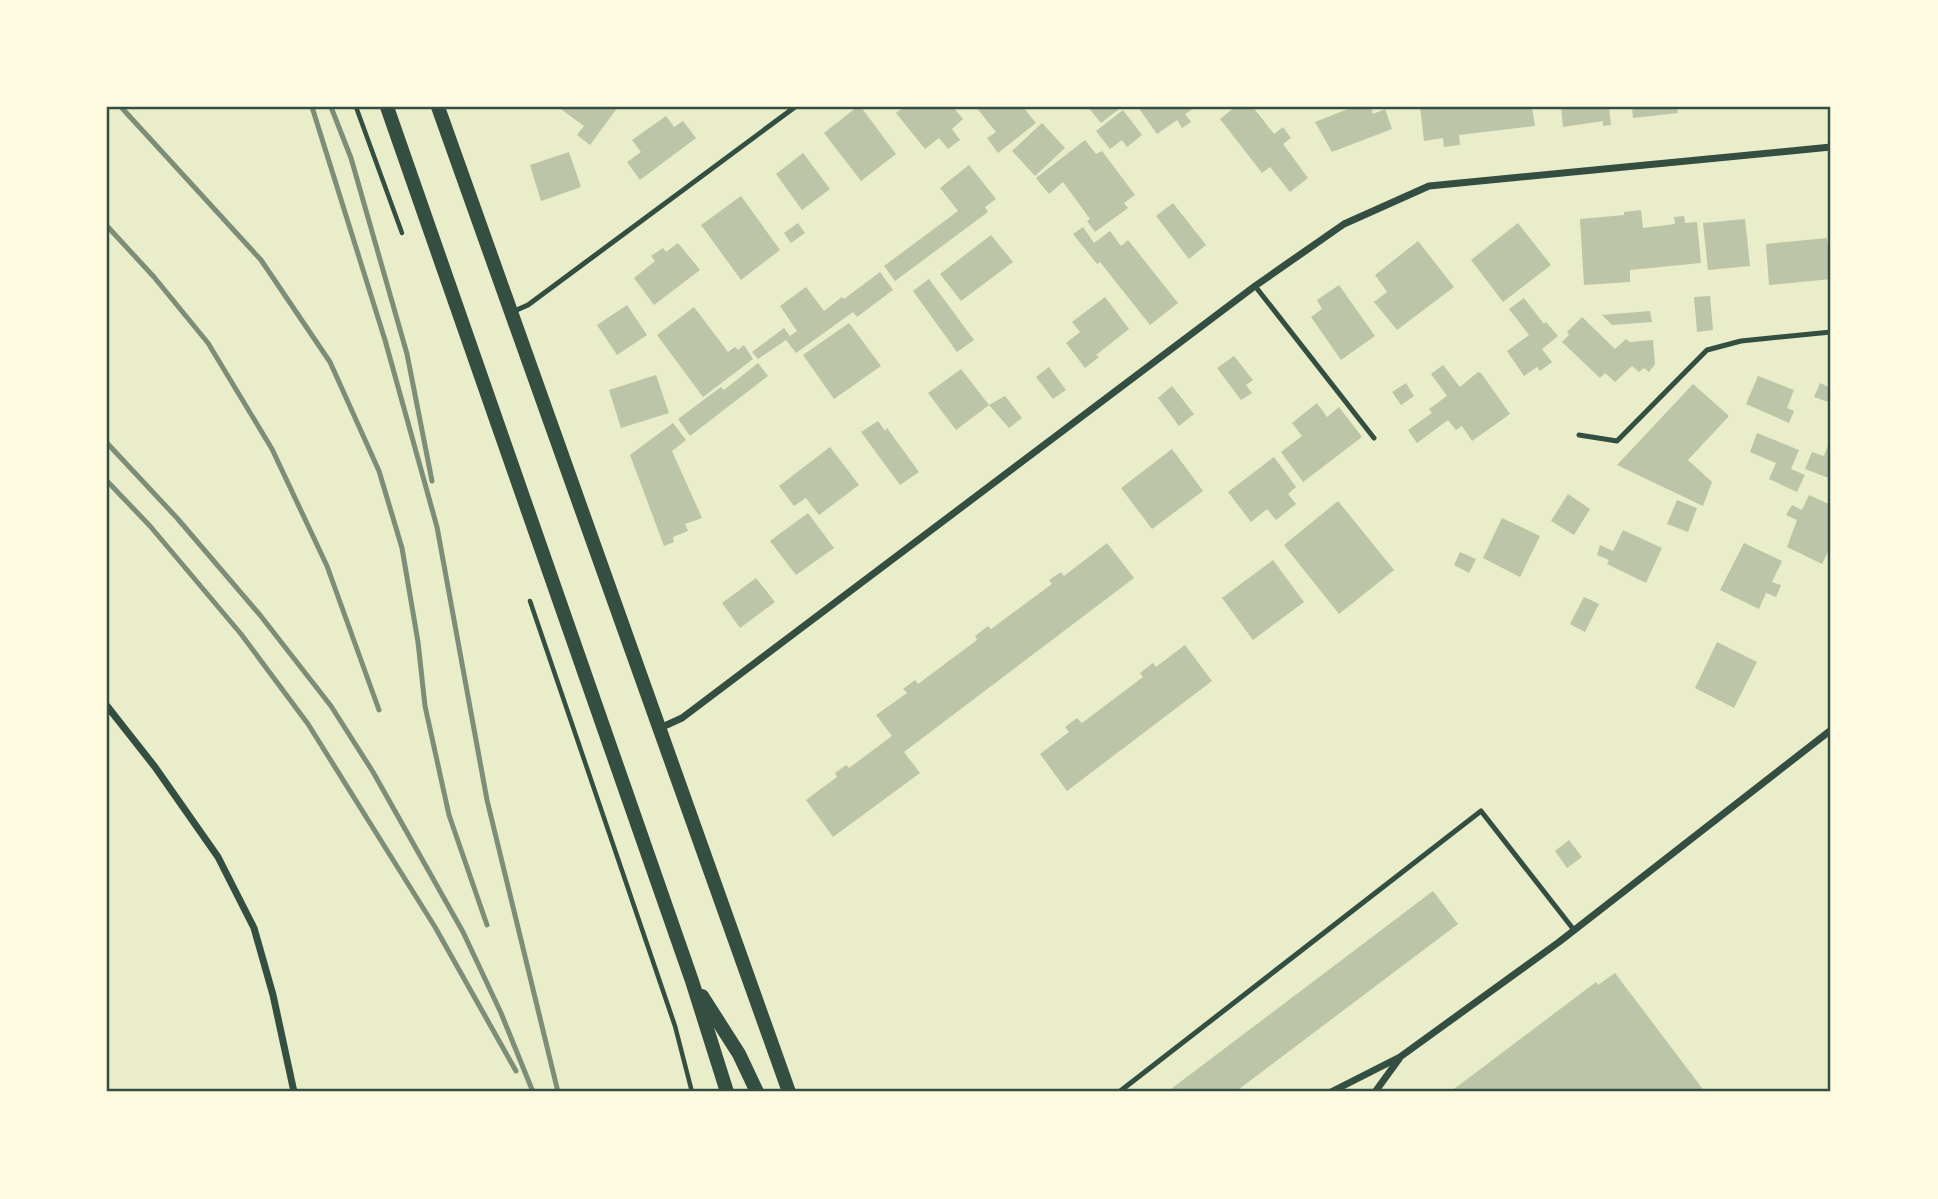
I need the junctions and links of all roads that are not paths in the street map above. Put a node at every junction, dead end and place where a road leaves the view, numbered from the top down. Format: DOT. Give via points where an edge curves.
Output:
graph roads {
  1 [pos="387,107"];
  2 [pos="438,107"];
  3 [pos="796,107"];
  4 [pos="1831,147"];
  5 [pos="1255,286"];
  6 [pos="512,312"];
  7 [pos="1831,332"];
  8 [pos="1579,435"];
  9 [pos="1374,439"];
  10 [pos="107,706"];
  11 [pos="660,728"];
  12 [pos="1831,730"];
  13 [pos="1574,930"];
  14 [pos="692,981"];
  15 [pos="1400,1057"];
  16 [pos="294,1092"];
  17 [pos="727,1092"];
  18 [pos="757,1092"];
  19 [pos="789,1092"];
  20 [pos="1119,1092"];
  21 [pos="1331,1092"];
  22 [pos="1376,1092"];
  1 -- 14 [label="main road"];
  2 -- 6 [label="main road"];
  3 -- 6 [label="lane"];
  4 -- 5 [label="street" via="1429,186 1344,224"];
  5 -- 9 [label="lane"];
  5 -- 11 [label="street" via="682,718"];
  6 -- 11 [label="main road"];
  7 -- 8 [label="lane" via="1741,341 1707,350 1617,441"];
  10 -- 16 [label="street" via="218,857 254,928"];
  11 -- 19 [label="main road"];
  12 -- 13 [label="street"];
  13 -- 15 [label="street"];
  13 -- 20 [label="lane" via="1481,811"];
  14 -- 17 [label="main road"];
  14 -- 18 [label="main road" via="739,1054"];
  15 -- 21 [label="street"];
  15 -- 22 [label="street"];
}
